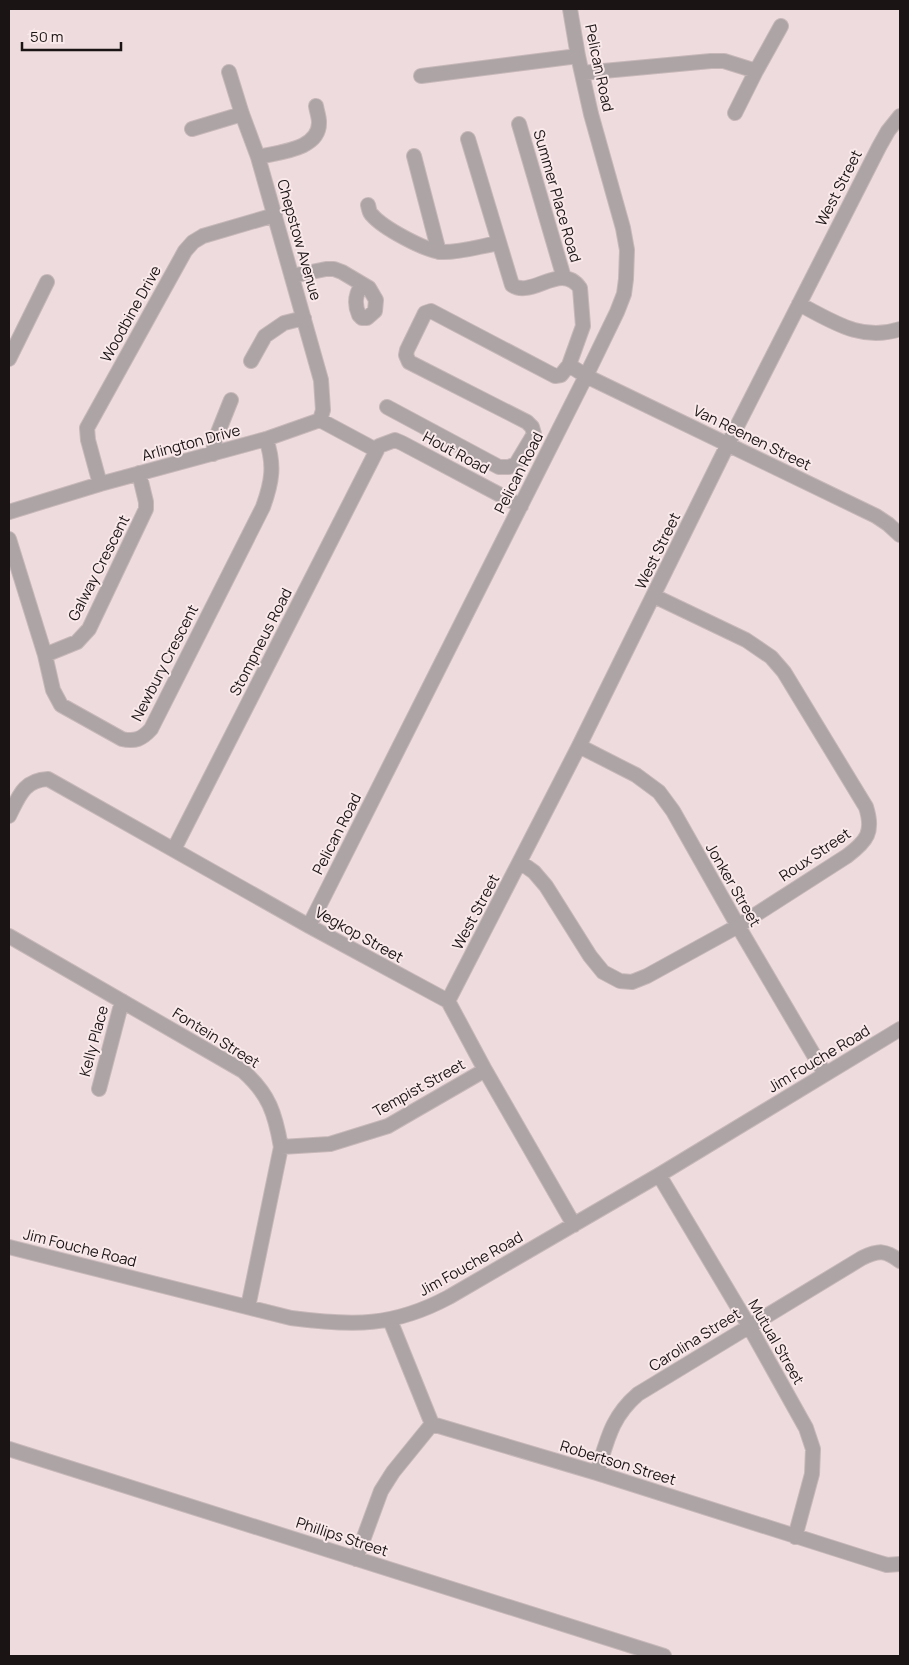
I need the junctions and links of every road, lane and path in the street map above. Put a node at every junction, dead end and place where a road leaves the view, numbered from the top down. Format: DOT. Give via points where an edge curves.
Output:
graph roads {
  1 [pos="570,9"];
  2 [pos="781,26"];
  3 [pos="578,56"];
  4 [pos="756,71"];
  5 [pos="230,72"];
  6 [pos="582,73"];
  7 [pos="420,76"];
  8 [pos="316,106"];
  9 [pos="735,113"];
  10 [pos="242,114"];
  11 [pos="900,116"];
  12 [pos="519,124"];
  13 [pos="192,129"];
  14 [pos="468,139"];
  15 [pos="414,156"];
  16 [pos="258,157"];
  17 [pos="368,205"];
  18 [pos="274,215"];
  19 [pos="499,243"];
  20 [pos="439,252"];
  21 [pos="292,276"];
  22 [pos="564,278"];
  23 [pos="47,282"];
  24 [pos="362,284"];
  25 [pos="799,304"];
  26 [pos="304,318"];
  27 [pos="900,330"];
  28 [pos="9,359"];
  29 [pos="251,361"];
  30 [pos="569,365"];
  31 [pos="586,376"];
  32 [pos="231,400"];
  33 [pos="387,407"];
  34 [pos="320,420"];
  35 [pos="266,439"];
  36 [pos="728,444"];
  37 [pos="376,450"];
  38 [pos="213,454"];
  39 [pos="139,474"];
  40 [pos="100,484"];
  41 [pos="521,506"];
  42 [pos="9,512"];
  43 [pos="900,536"];
  44 [pos="9,539"];
  45 [pos="654,596"];
  46 [pos="45,654"];
  47 [pos="579,746"];
  48 [pos="9,816"];
  49 [pos="174,849"];
  50 [pos="520,862"];
  51 [pos="309,926"];
  52 [pos="738,926"];
  53 [pos="9,936"];
  54 [pos="122,1001"];
  55 [pos="448,1001"];
  56 [pos="900,1029"];
  57 [pos="484,1070"];
  58 [pos="825,1074"];
  59 [pos="99,1089"];
  60 [pos="280,1147"];
  61 [pos="659,1175"];
  62 [pos="574,1225"];
  63 [pos="9,1247"];
  64 [pos="900,1261"];
  65 [pos="248,1306"];
  66 [pos="390,1320"];
  67 [pos="749,1326"];
  68 [pos="432,1424"];
  69 [pos="9,1449"];
  70 [pos="597,1473"];
  71 [pos="795,1537"];
  72 [pos="356,1558"];
  73 [pos="900,1564"];
  74 [pos="664,1656"];
  1 -- 3 [label="street, Pelican Road"];
  2 -- 4 [label="street"];
  3 -- 6 [label="street, Pelican Road"];
  3 -- 7 [label="street"];
  4 -- 6 [label="street" via="718,61"];
  4 -- 9 [label="street"];
  5 -- 10 [label="street, Chepstow Avenue"];
  6 -- 31 [label="street, Pelican Road" via="623,228 627,267 624,294"];
  8 -- 16 [label="street" via="320,124 313,140 305,146"];
  10 -- 13 [label="street"];
  10 -- 16 [label="street, Chepstow Avenue"];
  11 -- 25 [label="street, West Street" via="878,147"];
  12 -- 22 [label="street, Summer Place Road"];
  14 -- 19 [label="street, Summer Place Road"];
  15 -- 20 [label="street"];
  16 -- 18 [label="street, Chepstow Avenue"];
  17 -- 20 [label="street" via="371,215 390,229"];
  18 -- 21 [label="street, Chepstow Avenue"];
  18 -- 40 [label="street, Woodbine Drive" via="203,236 185,251 87,428"];
  19 -- 20 [label="street"];
  19 -- 22 [label="street, Summer Place Road" via="512,285 527,288"];
  21 -- 24 [label="street" via="334,269"];
  21 -- 26 [label="street, Chepstow Avenue"];
  22 -- 30 [label="street, Summer Place Road" via="580,288 583,326"];
  23 -- 28 [label="street"];
  25 -- 27 [label="street" via="866,334"];
  25 -- 36 [label="street, West Street"];
  26 -- 29 [label="street" via="284,323 265,336"];
  26 -- 34 [label="street, Chepstow Avenue" via="321,380 323,410"];
  30 -- 31 [label="street"];
  30 -- 33 [label="street" via="561,375 555,376 438,315 425,313 407,350 408,362 528,422 532,427 534,434 516,464 509,467 499,467"];
  31 -- 36 [label="street, Van Reenen Street"];
  31 -- 41 [label="street, Pelican Road"];
  32 -- 38 [label="street"];
  34 -- 35 [label="street, Arlington Drive"];
  34 -- 37 [label="street"];
  35 -- 38 [label="street, Arlington Drive"];
  35 -- 46 [label="street, Newbury Crescent" via="272,454 272,473 263,507 146,735 132,741 122,739 61,705 53,690"];
  36 -- 43 [label="street, Van Reenen Street" via="876,516"];
  36 -- 45 [label="street, West Street"];
  37 -- 41 [label="street, Hout Road" via="395,440 402,442"];
  37 -- 49 [label="street, Stompneus Road"];
  38 -- 39 [label="street, Arlington Drive"];
  39 -- 40 [label="street, Arlington Drive"];
  39 -- 46 [label="street, Galway Crescent" via="146,509 89,629 76,642"];
  40 -- 42 [label="street, Arlington Drive"];
  41 -- 51 [label="street, Pelican Road"];
  44 -- 46 [label="street, Newbury Crescent"];
  45 -- 47 [label="street, West Street"];
  45 -- 52 [label="street, Roux Street" via="746,640 771,657 784,672 863,801 870,818 867,837 861,846"];
  47 -- 50 [label="street, West Street"];
  47 -- 52 [label="street, Jonker Street" via="636,775 658,792 673,811"];
  48 -- 49 [label="street, Vegkop Street" via="22,791 31,782 48,779"];
  49 -- 51 [label="street, Vegkop Street"];
  50 -- 52 [label="street, Roux Street" via="540,878 603,972 620,982 632,982 647,976"];
  50 -- 55 [label="street, West Street"];
  51 -- 55 [label="street, Vegkop Street"];
  52 -- 58 [label="street, Jonker Street"];
  53 -- 54 [label="street, Fontein Street"];
  54 -- 59 [label="street, Kelly Place"];
  54 -- 60 [label="street, Fontein Street" via="250,1076 267,1097"];
  55 -- 57 [label="street"];
  56 -- 58 [label="street, Jim Fouche Road"];
  57 -- 60 [label="street, Tempist Street" via="388,1126 330,1144"];
  57 -- 62 [label="street"];
  58 -- 61 [label="street, Jim Fouche Road"];
  60 -- 65 [label="street, Fontein Street"];
  61 -- 62 [label="street, Jim Fouche Road"];
  61 -- 67 [label="street, Mutual Street"];
  62 -- 66 [label="street, Jim Fouche Road" via="439,1303"];
  63 -- 65 [label="street, Jim Fouche Road"];
  64 -- 67 [label="street, Carolina Street" via="890,1253 875,1252"];
  65 -- 66 [label="street, Jim Fouche Road" via="292,1318 336,1323"];
  66 -- 68 [label="street"];
  67 -- 70 [label="street, Carolina Street" via="626,1404 611,1428"];
  67 -- 71 [label="street, Mutual Street" via="802,1421 813,1449 812,1474"];
  68 -- 70 [label="street, Robertson Street"];
  68 -- 72 [label="street" via="381,1491"];
  69 -- 72 [label="street, Phillips Street"];
  70 -- 71 [label="street, Robertson Street"];
  71 -- 73 [label="street, Robertson Street" via="881,1563"];
  72 -- 74 [label="street, Phillips Street"];
}
